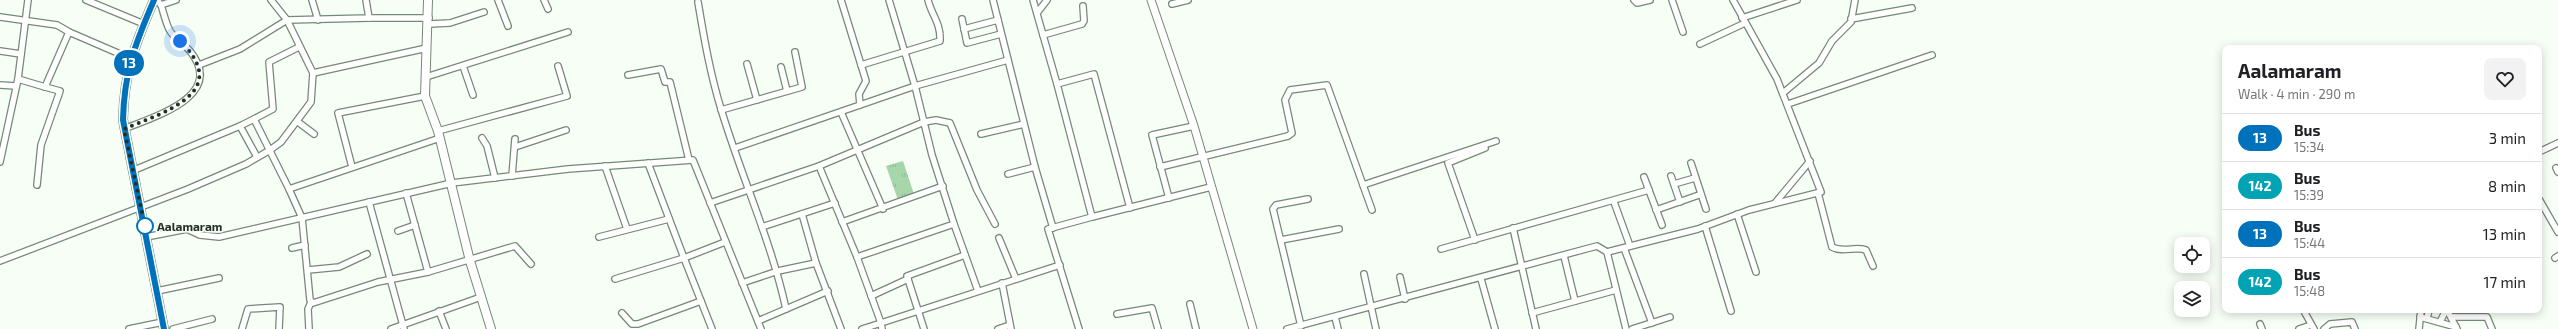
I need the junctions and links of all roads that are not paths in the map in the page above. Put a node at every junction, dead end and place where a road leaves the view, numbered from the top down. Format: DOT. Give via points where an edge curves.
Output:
graph roads {
  1 [pos="28,0"];
  2 [pos="86,0"];
  3 [pos="149,0"];
  4 [pos="176,0"];
  5 [pos="270,0"];
  6 [pos="312,0"];
  7 [pos="366,0"];
  8 [pos="428,0"];
  9 [pos="498,0"];
  10 [pos="544,0"];
  11 [pos="840,0"];
  12 [pos="889,0"];
  13 [pos="928,0"];
  14 [pos="993,0"];
  15 [pos="1033,0"];
  16 [pos="1047,0"];
  17 [pos="1151,0"];
  18 [pos="1188,0"];
  19 [pos="1634,0"];
  20 [pos="1650,0"];
  21 [pos="1672,0"];
  22 [pos="1733,0"];
  23 [pos="1795,0"];
  24 [pos="1855,0"];
  25 [pos="157,2"];
  26 [pos="698,2"];
  27 [pos="1172,4"];
  28 [pos="1082,6"];
  29 [pos="1912,8"];
  30 [pos="548,9"];
  31 [pos="484,12"];
  32 [pos="1037,13"];
  33 [pos="0,17"];
  34 [pos="369,18"];
  35 [pos="26,19"];
  36 [pos="962,19"];
  37 [pos="1851,19"];
  38 [pos="287,20"];
  39 [pos="318,20"];
  40 [pos="998,20"];
  41 [pos="429,21"];
  42 [pos="1743,21"];
  43 [pos="141,23"];
  44 [pos="508,26"];
  45 [pos="964,29"];
  46 [pos="69,32"];
  47 [pos="568,32"];
  48 [pos="1683,32"];
  49 [pos="1001,34"];
  50 [pos="1043,35"];
  51 [pos="1700,44"];
  52 [pos="299,47"];
  53 [pos="427,48"];
  54 [pos="0,51"];
  55 [pos="905,51"];
  56 [pos="795,52"];
  57 [pos="21,54"];
  58 [pos="1932,55"];
  59 [pos="127,57"];
  60 [pos="1008,60"];
  61 [pos="199,64"];
  62 [pos="747,64"];
  63 [pos="861,65"];
  64 [pos="463,66"];
  65 [pos="558,66"];
  66 [pos="781,66"];
  67 [pos="313,73"];
  68 [pos="628,75"];
  69 [pos="426,77"];
  70 [pos="18,79"];
  71 [pos="0,84"];
  72 [pos="1057,84"];
  73 [pos="16,86"];
  74 [pos="915,86"];
  75 [pos="45,87"];
  76 [pos="787,91"];
  77 [pos="1783,92"];
  78 [pos="425,96"];
  79 [pos="473,96"];
  80 [pos="757,100"];
  81 [pos="1788,104"];
  82 [pos="860,105"];
  83 [pos="721,110"];
  84 [pos="841,112"];
  85 [pos="254,119"];
  86 [pos="298,122"];
  87 [pos="924,122"];
  88 [pos="1024,124"];
  89 [pos="240,126"];
  90 [pos="1194,126"];
  91 [pos="124,129"];
  92 [pos="566,130"];
  93 [pos="314,134"];
  94 [pos="439,134"];
  95 [pos="981,134"];
  96 [pos="482,138"];
  97 [pos="515,139"];
  98 [pos="1496,141"];
  99 [pos="2558,143"];
  100 [pos="514,147"];
  101 [pos="1487,147"];
  102 [pos="735,148"];
  103 [pos="270,150"];
  104 [pos="858,150"];
  105 [pos="2542,151"];
  106 [pos="1202,155"];
  107 [pos="257,157"];
  108 [pos="689,160"];
  109 [pos="1810,161"];
  110 [pos="0,162"];
  111 [pos="1690,162"];
  112 [pos="648,163"];
  113 [pos="605,166"];
  114 [pos="819,166"];
  115 [pos="352,167"];
  116 [pos="1160,167"];
  117 [pos="1034,168"];
  118 [pos="132,171"];
  119 [pos="1008,174"];
  120 [pos="512,176"];
  121 [pos="1671,176"];
  122 [pos="1644,177"];
  123 [pos="495,178"];
  124 [pos="1695,178"];
  125 [pos="452,183"];
  126 [pos="1674,184"];
  127 [pos="37,185"];
  128 [pos="1363,185"];
  129 [pos="943,186"];
  130 [pos="1211,187"];
  131 [pos="289,189"];
  132 [pos="749,190"];
  133 [pos="1649,190"];
  134 [pos="406,193"];
  135 [pos="1818,193"];
  136 [pos="1699,195"];
  137 [pos="1169,198"];
  138 [pos="1308,199"];
  139 [pos="369,202"];
  140 [pos="1614,202"];
  141 [pos="1680,202"];
  142 [pos="710,203"];
  143 [pos="835,203"];
  144 [pos="1775,204"];
  145 [pos="2542,204"];
  146 [pos="138,206"];
  147 [pos="1130,208"];
  148 [pos="882,209"];
  149 [pos="1706,209"];
  150 [pos="1372,210"];
  151 [pos="1656,210"];
  152 [pos="802,214"];
  153 [pos="1737,214"];
  154 [pos="1092,217"];
  155 [pos="302,218"];
  156 [pos="669,219"];
  157 [pos="842,222"];
  158 [pos="954,224"];
  159 [pos="995,224"];
  160 [pos="415,225"];
  161 [pos="1662,225"];
  162 [pos="1705,226"];
  163 [pos="762,227"];
  164 [pos="1053,228"];
  165 [pos="1513,228"];
  166 [pos="627,229"];
  167 [pos="1339,229"];
  168 [pos="398,231"];
  169 [pos="2558,232"];
  170 [pos="146,236"];
  171 [pos="599,237"];
  172 [pos="999,238"];
  173 [pos="1281,240"];
  174 [pos="1475,240"];
  175 [pos="725,242"];
  176 [pos="305,245"];
  177 [pos="1627,247"];
  178 [pos="292,248"];
  179 [pos="1441,249"];
  180 [pos="1607,252"];
  181 [pos="367,254"];
  182 [pos="965,255"];
  183 [pos="1564,256"];
  184 [pos="857,257"];
  185 [pos="684,258"];
  186 [pos="0,261"];
  187 [pos="470,261"];
  188 [pos="816,263"];
  189 [pos="531,264"];
  190 [pos="1060,265"];
  191 [pos="1873,266"];
  192 [pos="1521,268"];
  193 [pos="308,270"];
  194 [pos="778,271"];
  195 [pos="428,272"];
  196 [pos="1756,272"];
  197 [pos="1364,274"];
  198 [pos="1400,277"];
  199 [pos="219,278"];
  200 [pos="615,279"];
  201 [pos="908,279"];
  202 [pos="1016,279"];
  203 [pos="1481,279"];
  204 [pos="390,280"];
  205 [pos="742,283"];
  206 [pos="1002,283"];
  207 [pos="1616,290"];
  208 [pos="157,291"];
  209 [pos="828,291"];
  210 [pos="978,291"];
  211 [pos="871,296"];
  212 [pos="481,297"];
  213 [pos="1405,299"];
  214 [pos="701,301"];
  215 [pos="1575,301"];
  216 [pos="311,302"];
  217 [pos="1190,304"];
  218 [pos="1372,308"];
  219 [pos="786,309"];
  220 [pos="439,311"];
  221 [pos="918,311"];
  222 [pos="1731,311"];
  223 [pos="1532,312"];
  224 [pos="622,313"];
  225 [pos="2305,313"];
  226 [pos="2422,313"];
  227 [pos="2427,313"];
  228 [pos="2445,313"];
  229 [pos="2449,313"];
  230 [pos="1117,314"];
  231 [pos="1335,317"];
  232 [pos="1670,317"];
  233 [pos="2424,317"];
  234 [pos="2452,317"];
  235 [pos="212,319"];
  236 [pos="758,321"];
  237 [pos="2440,322"];
  238 [pos="1652,323"];
  239 [pos="882,326"];
  240 [pos="1301,326"];
  241 [pos="160,327"];
  242 [pos="404,327"];
  243 [pos="1011,327"];
  244 [pos="2312,327"];
  245 [pos="2457,328"];
  246 [pos="129,329"];
  247 [pos="173,329"];
  248 [pos="242,329"];
  249 [pos="278,329"];
  250 [pos="309,329"];
  251 [pos="391,329"];
  252 [pos="446,329"];
  253 [pos="491,329"];
  254 [pos="712,329"];
  255 [pos="761,329"];
  256 [pos="842,329"];
  257 [pos="862,329"];
  258 [pos="924,329"];
  259 [pos="998,329"];
  260 [pos="1079,329"];
  261 [pos="1158,329"];
  262 [pos="1196,329"];
  263 [pos="1253,329"];
  264 [pos="1287,329"];
  265 [pos="1338,329"];
  266 [pos="1376,329"];
  267 [pos="1495,329"];
  268 [pos="1536,329"];
  269 [pos="1626,329"];
  270 [pos="1632,329"];
  271 [pos="2300,329"];
  272 [pos="2324,329"];
  273 [pos="2355,329"];
  274 [pos="2419,329"];
  275 [pos="2492,329"];
  1 -- 35 [label="street"];
  2 -- 43 [label="street"];
  3 -- 43 [label="main road"];
  4 -- 25 [label="street"];
  5 -- 38 [label="street"];
  6 -- 39 [label="street"];
  7 -- 34 [label="street"];
  8 -- 41 [label="main road"];
  9 -- 44 [label="street"];
  10 -- 30 [label="street"];
  11 -- 63 [label="street"];
  12 -- 55 [label="street"];
  13 -- 55 [label="street" via="931,10 937,17 940,41"];
  14 -- 40 [label="street"];
  15 -- 32 [label="street"];
  16 -- 32 [label="street"];
  17 -- 90 [label="street"];
  18 -- 27 [label="street"];
  19 -- 20 [label="street" via="1637,3"];
  21 -- 48 [label="street"];
  22 -- 42 [label="street"];
  23 -- 42 [label="street"];
  24 -- 37 [label="street"];
  25 -- 43 [label="main road"];
  25 -- 61 [label="street" via="171,32 190,50"];
  26 -- 83 [label="street" via="708,65"];
  28 -- 50 [label="street" via="1082,24"];
  29 -- 37 [label="street"];
  31 -- 41 [label="street" via="450,23"];
  32 -- 50 [label="street"];
  33 -- 35 [label="street"];
  34 -- 39 [label="street"];
  34 -- 41 [label="street"];
  35 -- 46 [label="street" via="57,25"];
  35 -- 57 [label="street"];
  36 -- 45 [label="street"];
  37 -- 77 [label="street" via="1832,41 1819,63"];
  38 -- 39 [label="street"];
  38 -- 52 [label="street"];
  38 -- 61 [label="street" via="240,49"];
  40 -- 45 [label="street"];
  40 -- 49 [label="street"];
  41 -- 53 [label="main road"];
  42 -- 51 [label="street"];
  42 -- 77 [label="street"];
  43 -- 59 [label="main road"];
  43 -- 91 [label="main road" via="126,77"];
  45 -- 49 [label="street" via="967,43"];
  46 -- 59 [label="street"];
  46 -- 75 [label="street"];
  47 -- 64 [label="street"];
  49 -- 60 [label="street"];
  50 -- 72 [label="street"];
  52 -- 67 [label="street"];
  52 -- 85 [label="street" via="269,62 273,109"];
  53 -- 67 [label="street"];
  53 -- 69 [label="main road"];
  54 -- 57 [label="street"];
  55 -- 63 [label="street"];
  55 -- 74 [label="street"];
  56 -- 76 [label="street" via="802,86"];
  57 -- 70 [label="street"];
  58 -- 81 [label="street"];
  59 -- 146 [label="main road" via="122,79 119,124"];
  60 -- 74 [label="street"];
  60 -- 88 [label="street"];
  61 -- 91 [label="street" via="200,78 196,91 170,110"];
  62 -- 80 [label="street"];
  63 -- 82 [label="street" via="866,81 859,94"];
  64 -- 69 [label="street"];
  64 -- 79 [label="street"];
  65 -- 94 [label="street" via="567,96"];
  66 -- 76 [label="street"];
  67 -- 86 [label="street" via="312,102"];
  68 -- 108 [label="street" via="661,69 665,82 670,82"];
  69 -- 78 [label="main road"];
  70 -- 73 [label="street"];
  70 -- 75 [label="street"];
  71 -- 73 [label="street"];
  72 -- 147 [label="street" via="1094,74"];
  72 -- 154 [label="street"];
  73 -- 110 [label="street"];
  74 -- 82 [label="street"];
  74 -- 87 [label="street"];
  75 -- 127 [label="street" via="60,92 41,145"];
  76 -- 80 [label="street"];
  77 -- 81 [label="street"];
  78 -- 94 [label="main road"];
  78 -- 115 [label="street" via="338,113"];
  80 -- 83 [label="street"];
  81 -- 109 [label="street"];
  82 -- 84 [label="street"];
  83 -- 102 [label="street"];
  84 -- 102 [label="street"];
  84 -- 104 [label="street"];
  85 -- 89 [label="street"];
  85 -- 103 [label="street"];
  86 -- 93 [label="street"];
  86 -- 103 [label="street" via="281,142"];
  87 -- 104 [label="street"];
  87 -- 129 [label="street"];
  87 -- 159 [label="street" via="936,120 950,123 977,190"];
  88 -- 95 [label="street"];
  88 -- 117 [label="street"];
  89 -- 107 [label="street"];
  89 -- 118 [label="street"];
  90 -- 106 [label="street"];
  90 -- 116 [label="street" via="1152,135"];
  91 -- 118 [label="main road"];
  92 -- 100 [label="street"];
  94 -- 115 [label="street"];
  94 -- 125 [label="main road"];
  96 -- 123 [label="street" via="487,146"];
  97 -- 100 [label="street"];
  98 -- 128 [label="street"];
  99 -- 105 [label="street"];
  100 -- 120 [label="street"];
  101 -- 174 [label="street" via="1448,163"];
  102 -- 132 [label="street"];
  103 -- 107 [label="street"];
  103 -- 131 [label="street"];
  104 -- 114 [label="street"];
  104 -- 148 [label="street"];
  106 -- 116 [label="street"];
  106 -- 128 [label="street" via="1288,136 1292,133 1285,100 1290,90 1327,85"];
  106 -- 130 [label="street"];
  107 -- 146 [label="street" via="188,189"];
  108 -- 112 [label="street"];
  108 -- 142 [label="street" via="693,160"];
  109 -- 135 [label="street" via="1821,192"];
  109 -- 144 [label="street"];
  111 -- 124 [label="street"];
  112 -- 113 [label="street"];
  112 -- 156 [label="street"];
  113 -- 120 [label="street"];
  113 -- 166 [label="street"];
  114 -- 132 [label="street"];
  114 -- 143 [label="street"];
  115 -- 131 [label="street"];
  116 -- 137 [label="street"];
  117 -- 119 [label="street"];
  117 -- 164 [label="street"];
  118 -- 146 [label="main road"];
  120 -- 123 [label="street"];
  121 -- 126 [label="street"];
  122 -- 133 [label="street"];
  123 -- 125 [label="street"];
  124 -- 126 [label="street"];
  124 -- 136 [label="street"];
  125 -- 134 [label="street"];
  125 -- 187 [label="main road"];
  126 -- 141 [label="street"];
  128 -- 150 [label="street"];
  129 -- 148 [label="street"];
  129 -- 158 [label="street"];
  130 -- 137 [label="street"];
  130 -- 263 [label="street"];
  131 -- 155 [label="street"];
  132 -- 142 [label="street"];
  132 -- 163 [label="street"];
  133 -- 140 [label="street"];
  133 -- 151 [label="street"];
  134 -- 139 [label="street"];
  134 -- 160 [label="street"];
  135 -- 144 [label="street"];
  135 -- 191 [label="street" via="1832,246 1839,250 1866,250"];
  136 -- 141 [label="street"];
  136 -- 149 [label="street"];
  137 -- 147 [label="street"];
  138 -- 173 [label="street" via="1274,206"];
  139 -- 155 [label="street"];
  139 -- 204 [label="street"];
  140 -- 165 [label="street"];
  140 -- 177 [label="street"];
  141 -- 151 [label="street"];
  142 -- 175 [label="street"];
  143 -- 152 [label="street"];
  143 -- 157 [label="street"];
  144 -- 153 [label="street"];
  145 -- 169 [label="street"];
  146 -- 170 [label="main road"];
  146 -- 186 [label="street"];
  146 -- 241 [label="main road"];
  147 -- 154 [label="street"];
  148 -- 157 [label="street"];
  151 -- 161 [label="street"];
  152 -- 163 [label="street"];
  152 -- 188 [label="street"];
  153 -- 162 [label="street"];
  153 -- 196 [label="street"];
  154 -- 164 [label="street"];
  155 -- 170 [label="street" via="218,237 187,229"];
  155 -- 176 [label="street"];
  156 -- 166 [label="street"];
  156 -- 185 [label="street"];
  157 -- 184 [label="street"];
  158 -- 182 [label="street"];
  158 -- 184 [label="street"];
  160 -- 168 [label="street"];
  160 -- 195 [label="street"];
  162 -- 177 [label="street"];
  162 -- 222 [label="street"];
  163 -- 194 [label="street"];
  164 -- 190 [label="street" via="1048,229"];
  165 -- 174 [label="street"];
  165 -- 192 [label="street"];
  166 -- 171 [label="street"];
  167 -- 173 [label="street"];
  170 -- 208 [label="main road"];
  172 -- 202 [label="street"];
  173 -- 240 [label="street"];
  174 -- 179 [label="street"];
  175 -- 185 [label="street"];
  175 -- 205 [label="street"];
  176 -- 178 [label="street"];
  176 -- 193 [label="street"];
  177 -- 180 [label="street"];
  177 -- 238 [label="street"];
  180 -- 183 [label="street" via="1596,246"];
  180 -- 207 [label="street"];
  181 -- 193 [label="street" via="339,267"];
  182 -- 201 [label="street" via="907,276"];
  182 -- 210 [label="street"];
  183 -- 192 [label="street"];
  183 -- 215 [label="street"];
  184 -- 211 [label="street"];
  185 -- 200 [label="street"];
  185 -- 214 [label="street"];
  187 -- 189 [label="street" via="515,246"];
  187 -- 195 [label="street"];
  187 -- 212 [label="main road"];
  188 -- 194 [label="street"];
  188 -- 209 [label="street"];
  190 -- 202 [label="street"];
  190 -- 260 [label="street"];
  192 -- 203 [label="street"];
  192 -- 223 [label="street"];
  193 -- 216 [label="street"];
  194 -- 205 [label="street"];
  194 -- 219 [label="street"];
  195 -- 204 [label="street"];
  197 -- 218 [label="street"];
  198 -- 213 [label="street"];
  199 -- 208 [label="street"];
  201 -- 211 [label="street"];
  201 -- 221 [label="street"];
  202 -- 206 [label="street"];
  203 -- 213 [label="street"];
  203 -- 267 [label="street"];
  204 -- 216 [label="street"];
  204 -- 242 [label="street"];
  205 -- 236 [label="street"];
  206 -- 210 [label="street"];
  206 -- 243 [label="street"];
  207 -- 215 [label="street"];
  207 -- 269 [label="street"];
  208 -- 241 [label="main road"];
  209 -- 219 [label="street"];
  209 -- 256 [label="street"];
  210 -- 221 [label="street"];
  211 -- 239 [label="street"];
  212 -- 220 [label="street"];
  212 -- 253 [label="main road"];
  213 -- 218 [label="street"];
  214 -- 224 [label="street" via="638,324 632,324"];
  214 -- 254 [label="street"];
  215 -- 223 [label="street"];
  216 -- 250 [label="street" via="308,309"];
  217 -- 262 [label="street"];
  218 -- 231 [label="street"];
  218 -- 266 [label="street"];
  219 -- 236 [label="street"];
  220 -- 242 [label="street"];
  220 -- 252 [label="street"];
  221 -- 239 [label="street"];
  221 -- 258 [label="street"];
  223 -- 268 [label="street"];
  225 -- 244 [label="street"];
  226 -- 233 [label="street"];
  227 -- 233 [label="street"];
  228 -- 237 [label="street"];
  229 -- 234 [label="street"];
  230 -- 261 [label="street" via="1152,308"];
  231 -- 240 [label="street"];
  231 -- 265 [label="street"];
  232 -- 238 [label="street"];
  233 -- 237 [label="street"];
  233 -- 274 [label="street"];
  234 -- 245 [label="street"];
  234 -- 275 [label="street" via="2487,317"];
  235 -- 247 [label="street"];
  236 -- 255 [label="street"];
  237 -- 245 [label="street"];
  238 -- 270 [label="street"];
  239 -- 257 [label="street"];
  240 -- 264 [label="street"];
  241 -- 246 [label="street"];
  242 -- 251 [label="street"];
  243 -- 259 [label="street"];
  244 -- 271 [label="street"];
  248 -- 249 [label="street" via="248,308 280,307"];
  272 -- 273 [label="street" via="2330,324 2352,322"];
}
